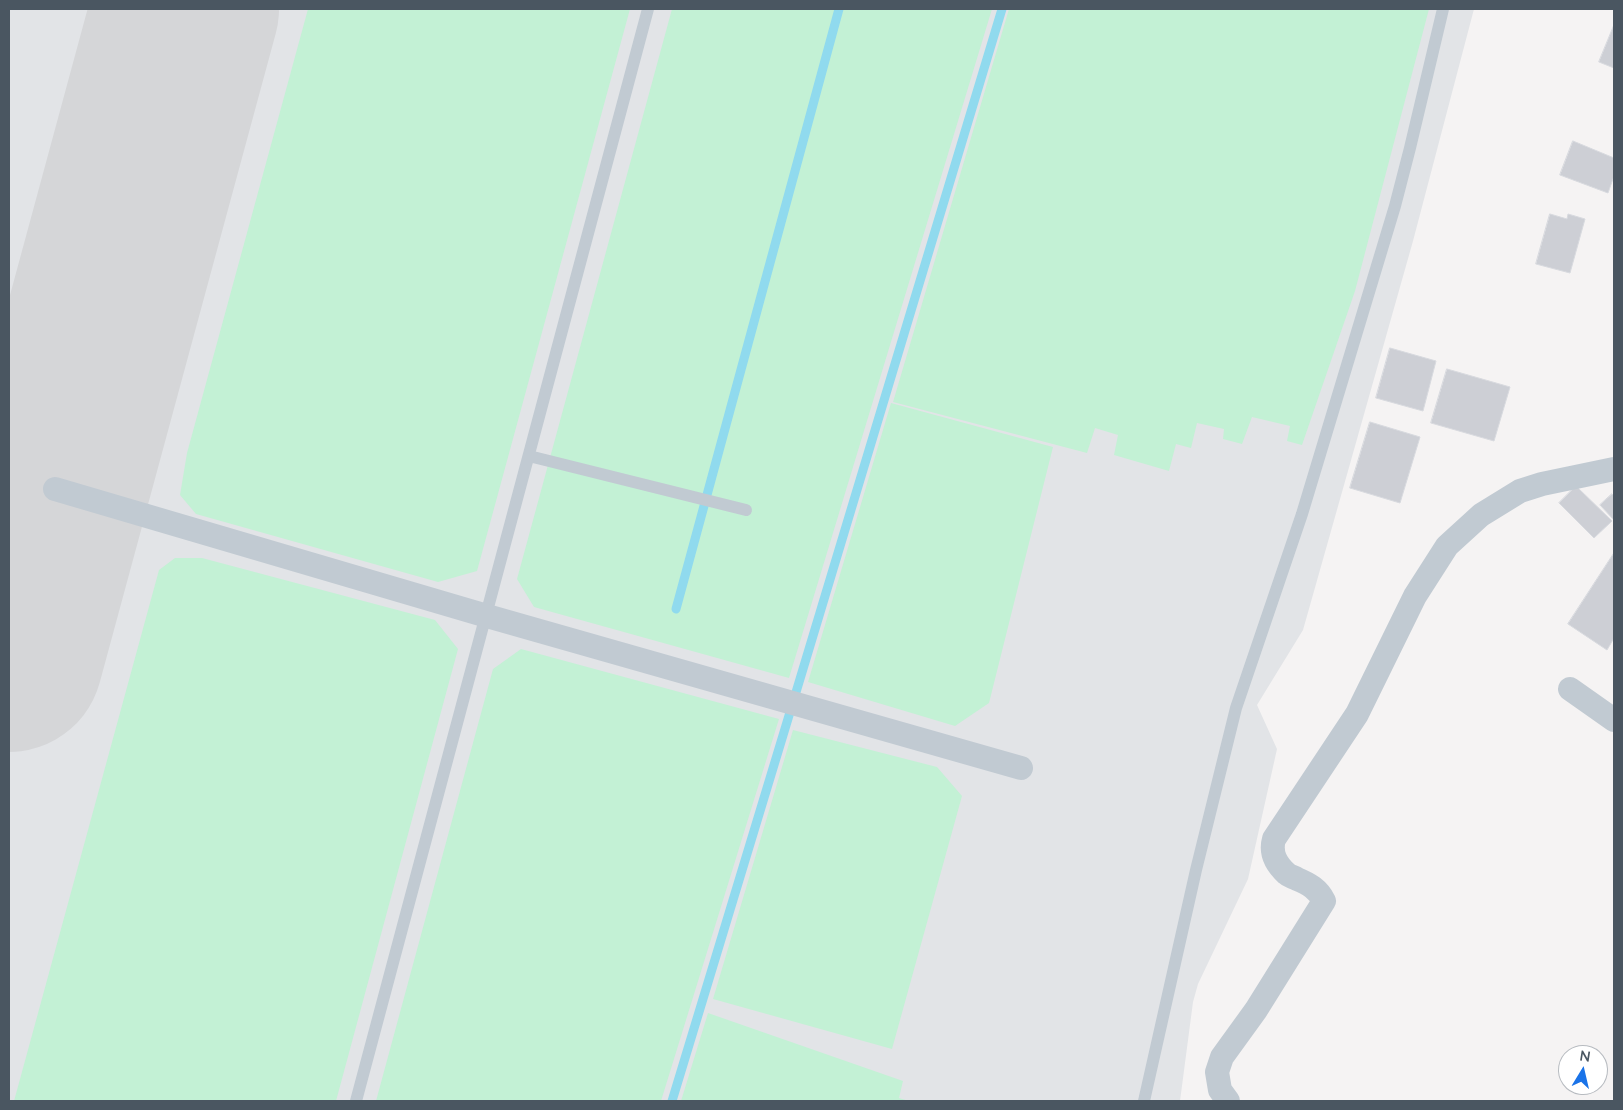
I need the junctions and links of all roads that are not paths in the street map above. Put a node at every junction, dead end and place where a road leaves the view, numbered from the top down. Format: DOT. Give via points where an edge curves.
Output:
graph roads {
  1 [pos="648,9"];
  2 [pos="1442,9"];
  3 [pos="529,456"];
  4 [pos="1614,468"];
  5 [pos="54,489"];
  6 [pos="746,510"];
  7 [pos="487,616"];
  8 [pos="1570,689"];
  9 [pos="1614,720"];
  10 [pos="1021,768"];
  11 [pos="356,1101"];
  12 [pos="1144,1101"];
  13 [pos="1228,1101"];
  1 -- 3 [label="lane"];
  2 -- 12 [label="lane" via="1395,206 1302,514 1236,708"];
  3 -- 6 [label="lane"];
  3 -- 7 [label="lane"];
  4 -- 13 [label="street" via="1520,491 1481,515 1447,546 1415,596 1357,714 1274,839 1271,849 1288,875 1320,892 1324,901 1256,1010 1222,1057 1217,1072 1220,1090"];
  5 -- 7 [label="street"];
  7 -- 10 [label="street"];
  7 -- 11 [label="lane"];
  8 -- 9 [label="street"];
}
